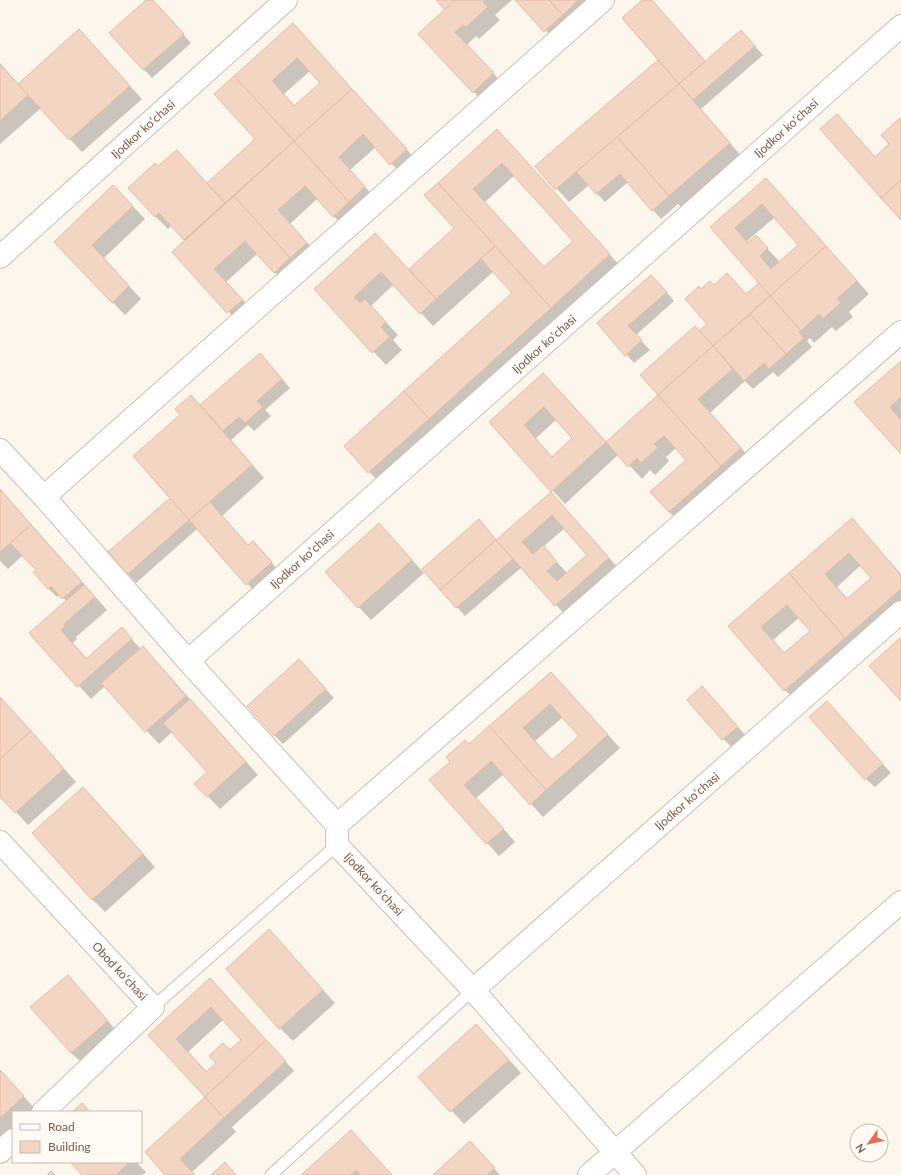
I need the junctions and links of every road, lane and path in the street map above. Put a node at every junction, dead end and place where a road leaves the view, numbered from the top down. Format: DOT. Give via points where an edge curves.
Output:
graph roads {
  1 [pos="286,0"];
  2 [pos="603,0"];
  3 [pos="901,26"];
  4 [pos="0,257"];
  5 [pos="901,332"];
  6 [pos="0,450"];
  7 [pos="44,497"];
  8 [pos="901,612"];
  9 [pos="188,661"];
  10 [pos="337,835"];
  11 [pos="0,842"];
  12 [pos="901,902"];
  13 [pos="473,990"];
  14 [pos="153,1006"];
  15 [pos="44,1111"];
  16 [pos="12,1141"];
  17 [pos="0,1152"];
  18 [pos="614,1152"];
  19 [pos="271,1175"];
  20 [pos="589,1175"];
  21 [pos="635,1175"];
  1 -- 4 [label="street, Ijodkor koʻchasi"];
  2 -- 7 [label="street"];
  3 -- 9 [label="street, Ijodkor koʻchasi"];
  5 -- 10 [label="street"];
  6 -- 7 [label="street, Ijodkor koʻchasi"];
  7 -- 9 [label="street, Ijodkor koʻchasi"];
  8 -- 13 [label="street, Ijodkor koʻchasi"];
  9 -- 10 [label="street, Ijodkor koʻchasi"];
  10 -- 13 [label="street, Ijodkor koʻchasi"];
  10 -- 14 [label="lane"];
  11 -- 14 [label="street, Obod koʻchasi"];
  12 -- 18 [label="street"];
  13 -- 18 [label="street, Ijodkor koʻchasi"];
  13 -- 19 [label="lane"];
  14 -- 15 [label="street, Obod koʻchasi"];
  16 -- 17 [label="street"];
  18 -- 20 [label="street"];
  18 -- 21 [label="street, Ijodkor koʻchasi"];
}
